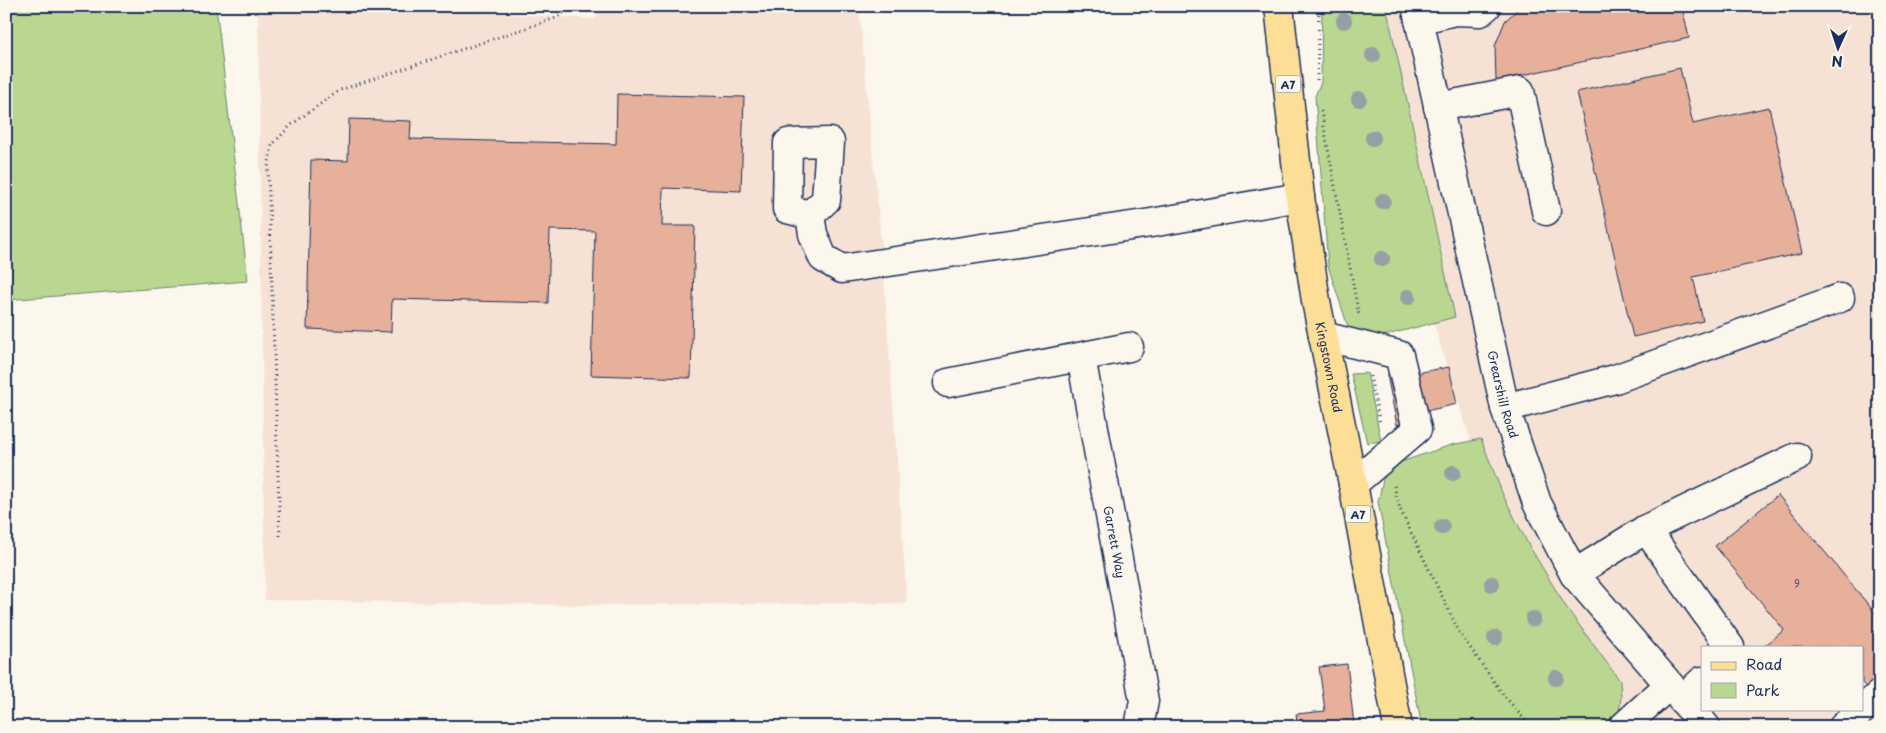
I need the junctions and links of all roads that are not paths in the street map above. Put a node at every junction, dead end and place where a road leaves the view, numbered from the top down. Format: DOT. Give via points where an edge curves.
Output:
graph roads {
  1 [pos="1279,6"];
  2 [pos="1488,6"];
  3 [pos="1417,13"];
  4 [pos="1438,107"];
  5 [pos="1300,197"];
  6 [pos="1546,211"];
  7 [pos="810,214"];
  8 [pos="1840,298"];
  9 [pos="1323,336"];
  10 [pos="1129,347"];
  11 [pos="1081,357"];
  12 [pos="948,383"];
  13 [pos="1505,408"];
  14 [pos="1797,457"];
  15 [pos="1353,484"];
  16 [pos="1646,530"];
  17 [pos="1574,574"];
  18 [pos="1729,646"];
  19 [pos="1701,681"];
  20 [pos="1675,692"];
  21 [pos="1880,694"];
  22 [pos="1864,708"];
  23 [pos="1862,710"];
  24 [pos="1139,727"];
  25 [pos="1398,727"];
  26 [pos="1623,727"];
  27 [pos="1706,727"];
  28 [pos="1843,727"];
  1 -- 5 [label="main road, Kingstown Road / A7"];
  2 -- 3 [label="street" via="1480,12"];
  3 -- 4 [label="street, Grearshill Road"];
  4 -- 6 [label="street" via="1520,91"];
  4 -- 13 [label="street, Grearshill Road"];
  5 -- 7 [label="street" via="1151,223 842,269 823,258 813,234"];
  5 -- 9 [label="main road, Kingstown Road / A7"];
  8 -- 13 [label="street" via="1615,379"];
  9 -- 15 [label="main road, Kingstown Road / A7"];
  9 -- 15 [label="street" via="1399,355 1417,429"];
  10 -- 11 [label="street"];
  11 -- 12 [label="street"];
  11 -- 24 [label="street, Garrett Way" via="1144,701"];
  13 -- 17 [label="street, Grearshill Road" via="1537,504"];
  14 -- 16 [label="street"];
  15 -- 25 [label="main road, Kingstown Road / A7"];
  16 -- 17 [label="street"];
  16 -- 18 [label="street"];
  17 -- 20 [label="street, Grearshill Road"];
  19 -- 20 [label="street"];
  20 -- 26 [label="street"];
  20 -- 27 [label="street, Grearshill Road"];
  21 -- 22 [label="street"];
  23 -- 28 [label="street"];
}
